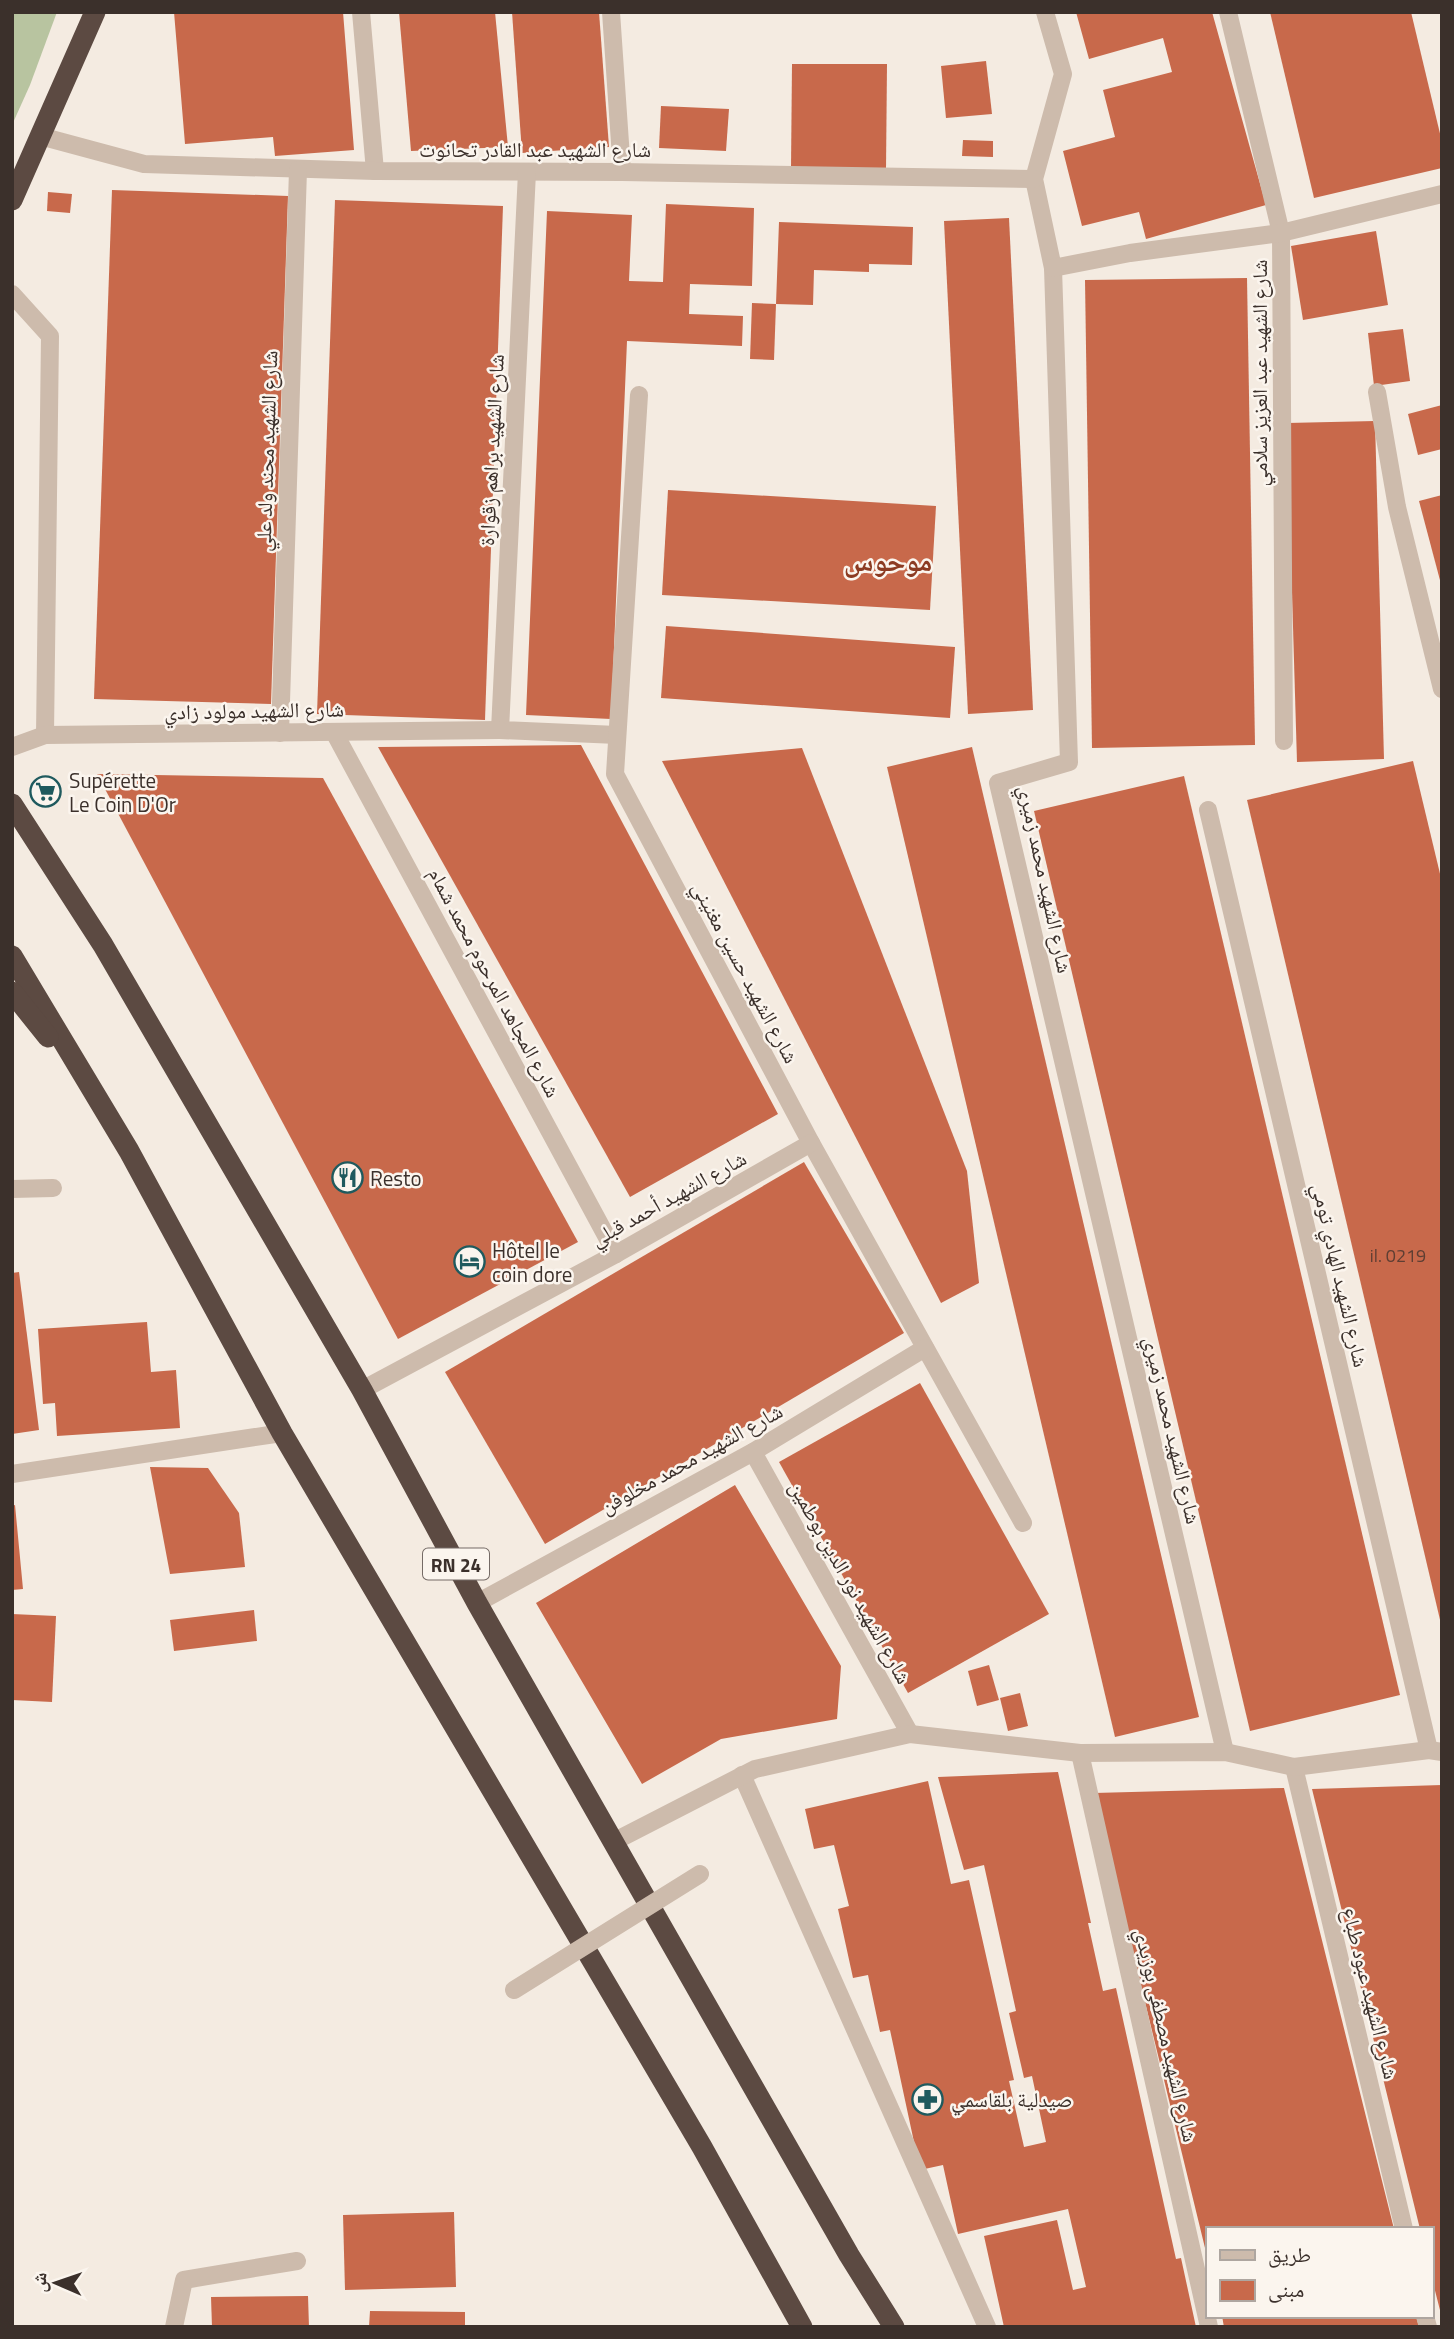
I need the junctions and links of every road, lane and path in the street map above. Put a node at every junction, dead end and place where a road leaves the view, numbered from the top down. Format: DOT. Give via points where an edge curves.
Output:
graph roads {
  1 [pos="95,12"];
  2 [pos="361,12"];
  3 [pos="611,12"];
  4 [pos="1045,12"];
  5 [pos="1228,12"];
  6 [pos="40,136"];
  7 [pos="298,170"];
  8 [pos="374,171"];
  9 [pos="527,172"];
  10 [pos="622,172"];
  11 [pos="1034,179"];
  12 [pos="1442,194"];
  13 [pos="12,200"];
  14 [pos="1281,233"];
  15 [pos="1053,268"];
  16 [pos="12,294"];
  17 [pos="1377,392"];
  18 [pos="639,396"];
  19 [pos="1442,689"];
  20 [pos="499,730"];
  21 [pos="334,732"];
  22 [pos="280,733"];
  23 [pos="617,734"];
  24 [pos="45,735"];
  25 [pos="1284,741"];
  26 [pos="12,747"];
  27 [pos="12,804"];
  28 [pos="1208,810"];
  29 [pos="12,956"];
  30 [pos="12,992"];
  31 [pos="811,1143"];
  32 [pos="129,1151"];
  33 [pos="53,1188"];
  34 [pos="12,1189"];
  35 [pos="616,1254"];
  36 [pos="925,1348"];
  37 [pos="362,1391"];
  38 [pos="282,1433"];
  39 [pos="753,1452"];
  40 [pos="12,1474"];
  41 [pos="1023,1523"];
  42 [pos="477,1603"];
  43 [pos="910,1734"];
  44 [pos="1435,1751"];
  45 [pos="1225,1752"];
  46 [pos="1080,1753"];
  47 [pos="1294,1768"];
  48 [pos="742,1774"];
  49 [pos="613,1842"];
  50 [pos="700,1874"];
  51 [pos="514,1990"];
  52 [pos="1404,2227"];
  53 [pos="297,2261"];
  54 [pos="1206,2314"];
  55 [pos="174,2327"];
  56 [pos="802,2327"];
  57 [pos="894,2327"];
  58 [pos="987,2327"];
  1 -- 6 [label="highway"];
  2 -- 8 [label="street"];
  3 -- 10 [label="street"];
  4 -- 11 [label="street, شارع الشهيد محمد زميري" via="1063,74"];
  5 -- 14 [label="street, شارع الشهيد عبد العزيز سلامي"];
  6 -- 7 [label="street, شارع الشهيد عبد القادر تحانوت" via="144,164"];
  6 -- 13 [label="highway"];
  7 -- 8 [label="street, شارع الشهيد عبد القادر تحانوت"];
  7 -- 22 [label="street, شارع الشهيد محند ولد علي"];
  8 -- 9 [label="street, شارع الشهيد عبد القادر تحانوت"];
  9 -- 10 [label="street, شارع الشهيد عبد القادر تحانوت"];
  9 -- 20 [label="street, شارع الشهيد براهم زقوارة"];
  10 -- 11 [label="street, شارع الشهيد عبد القادر تحانوت"];
  11 -- 15 [label="street, شارع الشهيد محمد زميري"];
  12 -- 14 [label="street"];
  14 -- 15 [label="street"];
  14 -- 25 [label="street, شارع الشهيد عبد العزيز سلامي"];
  15 -- 45 [label="street, شارع الشهيد محمد زميري" via="1069,762 998,783"];
  16 -- 24 [label="street" via="50,336"];
  17 -- 19 [label="street" via="1397,507"];
  18 -- 23 [label="street, شارع الشهيد حسين مغنيني"];
  20 -- 21 [label="street, شارع الشهيد مولود زادي"];
  20 -- 23 [label="street, شارع الشهيد مولود زادي"];
  21 -- 22 [label="street, شارع الشهيد مولود زادي"];
  21 -- 35 [label="street, شارع المجاهد المرحوم محمد شمام"];
  22 -- 24 [label="street, شارع الشهيد مولود زادي"];
  23 -- 31 [label="street, شارع الشهيد حسين مغنيني" via="615,774"];
  24 -- 26 [label="street, شارع الشهيد مولود زادي"];
  27 -- 37 [label="highway, RN 24" via="103,946"];
  28 -- 44 [label="street, شارع الشهيد الهادي تومي"];
  29 -- 32 [label="highway"];
  30 -- 32 [label="highway"];
  31 -- 35 [label="street, شارع الشهيد أحمد قبلي"];
  31 -- 36 [label="street, شارع الشهيد حسين مغنيني"];
  32 -- 38 [label="highway"];
  33 -- 34 [label="street"];
  35 -- 37 [label="street, شارع الشهيد أحمد قبلي"];
  36 -- 39 [label="street, شارع الشهيد محمد مخلوفن"];
  36 -- 41 [label="street, شارع الشهيد حسين مغنيني"];
  37 -- 42 [label="highway, RN 24"];
  38 -- 40 [label="street"];
  38 -- 56 [label="highway" via="702,2147"];
  39 -- 42 [label="street, شارع الشهيد محمد مخلوفن"];
  39 -- 43 [label="street, شارع الشهيد نور الدين بوطمين"];
  42 -- 49 [label="highway, RN 24"];
  43 -- 46 [label="street"];
  43 -- 48 [label="street"];
  44 -- 47 [label="street"];
  45 -- 46 [label="street"];
  45 -- 47 [label="street"];
  46 -- 54 [label="street, شارع الشهيد مصطفى بوزيدي"];
  47 -- 52 [label="street, شارع الشهيد عبود طباع"];
  48 -- 49 [label="street"];
  48 -- 58 [label="street"];
  49 -- 57 [label="highway, RN 24"];
  50 -- 51 [label="street, bridge"];
  53 -- 55 [label="street" via="184,2280"];
}
